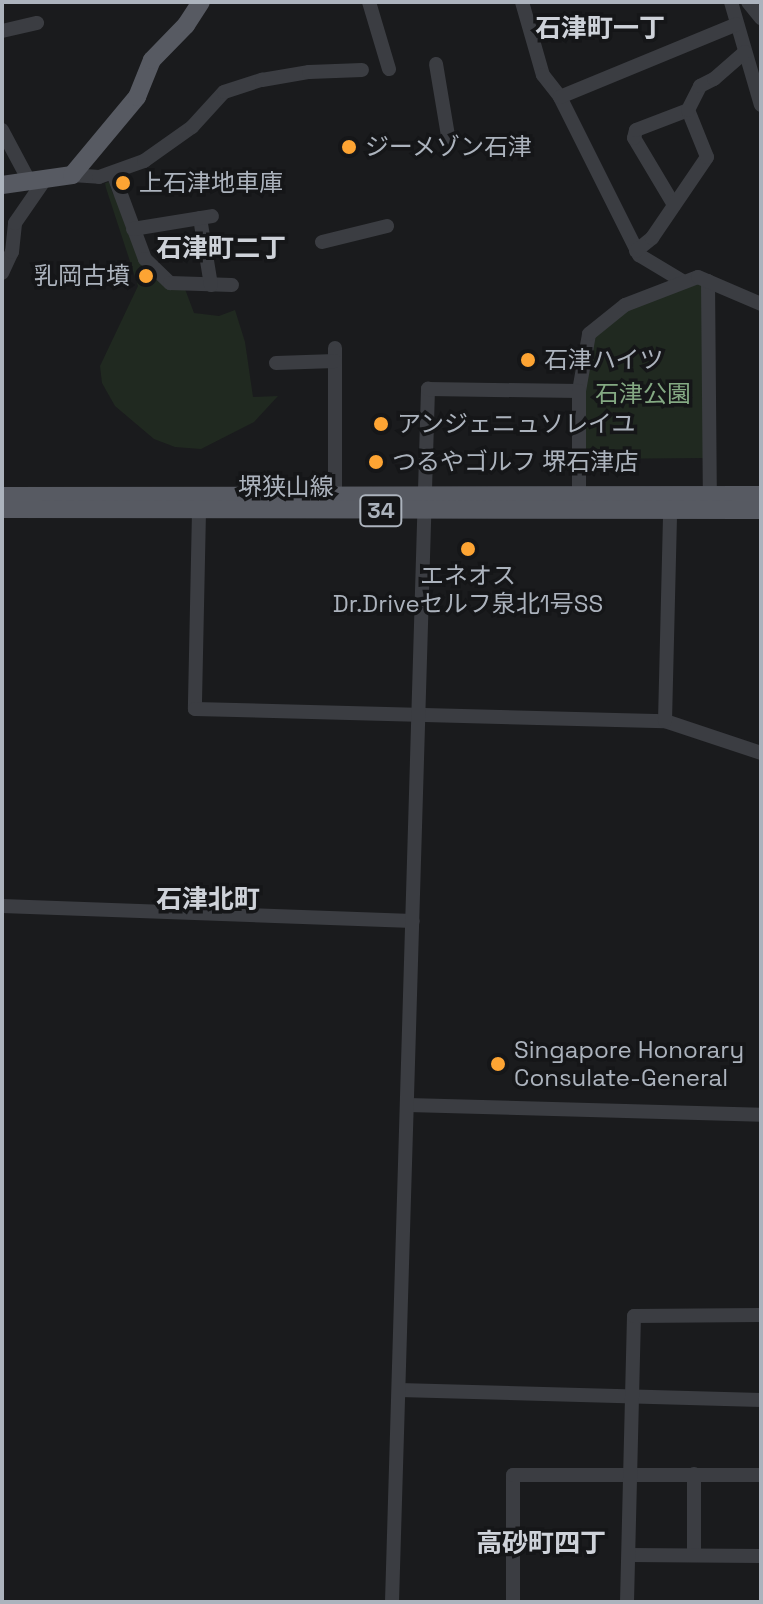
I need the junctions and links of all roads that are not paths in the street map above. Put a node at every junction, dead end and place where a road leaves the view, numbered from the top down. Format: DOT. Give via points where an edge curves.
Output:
graph roads {
  1 [pos="201,2"];
  2 [pos="369,2"];
  3 [pos="522,2"];
  4 [pos="731,2"];
  5 [pos="748,2"];
  6 [pos="761,18"];
  7 [pos="37,23"];
  8 [pos="737,24"];
  9 [pos="2,31"];
  10 [pos="745,52"];
  11 [pos="436,64"];
  12 [pos="389,69"];
  13 [pos="362,70"];
  14 [pos="757,77"];
  15 [pos="560,97"];
  16 [pos="761,105"];
  17 [pos="688,110"];
  18 [pos="2,130"];
  19 [pos="449,142"];
  20 [pos="113,173"];
  21 [pos="72,175"];
  22 [pos="37,179"];
  23 [pos="2,185"];
  24 [pos="674,205"];
  25 [pos="387,226"];
  26 [pos="133,229"];
  27 [pos="322,242"];
  28 [pos="636,251"];
  29 [pos="2,273"];
  30 [pos="708,281"];
  31 [pos="684,282"];
  32 [pos="211,285"];
  33 [pos="232,285"];
  34 [pos="761,304"];
  35 [pos="276,363"];
  36 [pos="579,391"];
  37 [pos="335,495"];
  38 [pos="710,495"];
  39 [pos="761,495"];
  40 [pos="2,496"];
  41 [pos="579,497"];
  42 [pos="426,504"];
  43 [pos="2,509"];
  44 [pos="670,510"];
  45 [pos="761,510"];
  46 [pos="199,511"];
  47 [pos="419,717"];
  48 [pos="665,721"];
  49 [pos="761,753"];
  50 [pos="2,906"];
  51 [pos="413,921"];
  52 [pos="408,1105"];
  53 [pos="761,1115"];
  54 [pos="761,1315"];
  55 [pos="399,1390"];
  56 [pos="632,1397"];
  57 [pos="761,1400"];
  58 [pos="630,1473"];
  59 [pos="694,1474"];
  60 [pos="761,1475"];
  61 [pos="630,1555"];
  62 [pos="694,1555"];
  63 [pos="761,1556"];
  64 [pos="392,1602"];
  65 [pos="513,1602"];
  66 [pos="627,1602"];
  1 -- 21 [label="main road" via="152,60 137,97"];
  2 -- 12 [label="street"];
  3 -- 15 [label="street" via="543,75"];
  4 -- 8 [label="street"];
  5 -- 6 [label="street"];
  7 -- 9 [label="street"];
  8 -- 10 [label="street"];
  8 -- 15 [label="street"];
  10 -- 14 [label="street"];
  10 -- 17 [label="street" via="700,86"];
  11 -- 19 [label="street"];
  13 -- 20 [label="street" via="309,72 224,92 167,147"];
  14 -- 16 [label="street"];
  15 -- 28 [label="street"];
  17 -- 24 [label="street" via="707,157"];
  17 -- 24 [label="street" via="636,130 634,138"];
  18 -- 22 [label="street"];
  20 -- 21 [label="street"];
  20 -- 26 [label="street"];
  21 -- 22 [label="main road"];
  22 -- 23 [label="main road"];
  22 -- 29 [label="street" via="15,223 12,252"];
  24 -- 28 [label="street" via="652,238"];
  25 -- 27 [label="street"];
  26 -- 32 [label="street" via="145,259 170,283"];
  26 -- 32 [label="street" via="206,217"];
  28 -- 31 [label="street"];
  30 -- 31 [label="street" via="698,277"];
  30 -- 34 [label="street"];
  30 -- 38 [label="street"];
  31 -- 36 [label="street" via="625,305 589,334"];
  32 -- 33 [label="street"];
  35 -- 37 [label="street" via="335,354"];
  36 -- 41 [label="street"];
  36 -- 42 [label="street" via="428,389"];
  37 -- 40 [label="main road, 堺狭山線 / 34"];
  37 -- 42 [label="main road, 堺狭山線 / 34"];
  38 -- 39 [label="main road, 堺狭山線 / 34"];
  38 -- 41 [label="main road, 堺狭山線 / 34"];
  41 -- 42 [label="main road, 堺狭山線 / 34"];
  42 -- 44 [label="main road, 堺狭山線 / 34"];
  42 -- 46 [label="main road, 堺狭山線 / 34"];
  42 -- 47 [label="street"];
  43 -- 46 [label="main road, 堺狭山線 / 34"];
  44 -- 45 [label="main road, 堺狭山線 / 34"];
  44 -- 48 [label="street"];
  46 -- 47 [label="street" via="195,709"];
  47 -- 48 [label="street"];
  47 -- 51 [label="street"];
  48 -- 49 [label="street"];
  50 -- 51 [label="street"];
  51 -- 52 [label="street"];
  52 -- 53 [label="street"];
  52 -- 55 [label="street"];
  54 -- 56 [label="street" via="634,1316"];
  55 -- 56 [label="street"];
  55 -- 64 [label="street"];
  56 -- 57 [label="street"];
  56 -- 58 [label="street"];
  58 -- 59 [label="street"];
  58 -- 61 [label="street"];
  58 -- 65 [label="street" via="513,1475"];
  59 -- 60 [label="street"];
  59 -- 62 [label="street"];
  61 -- 62 [label="street"];
  61 -- 66 [label="street"];
  62 -- 63 [label="street"];
}
